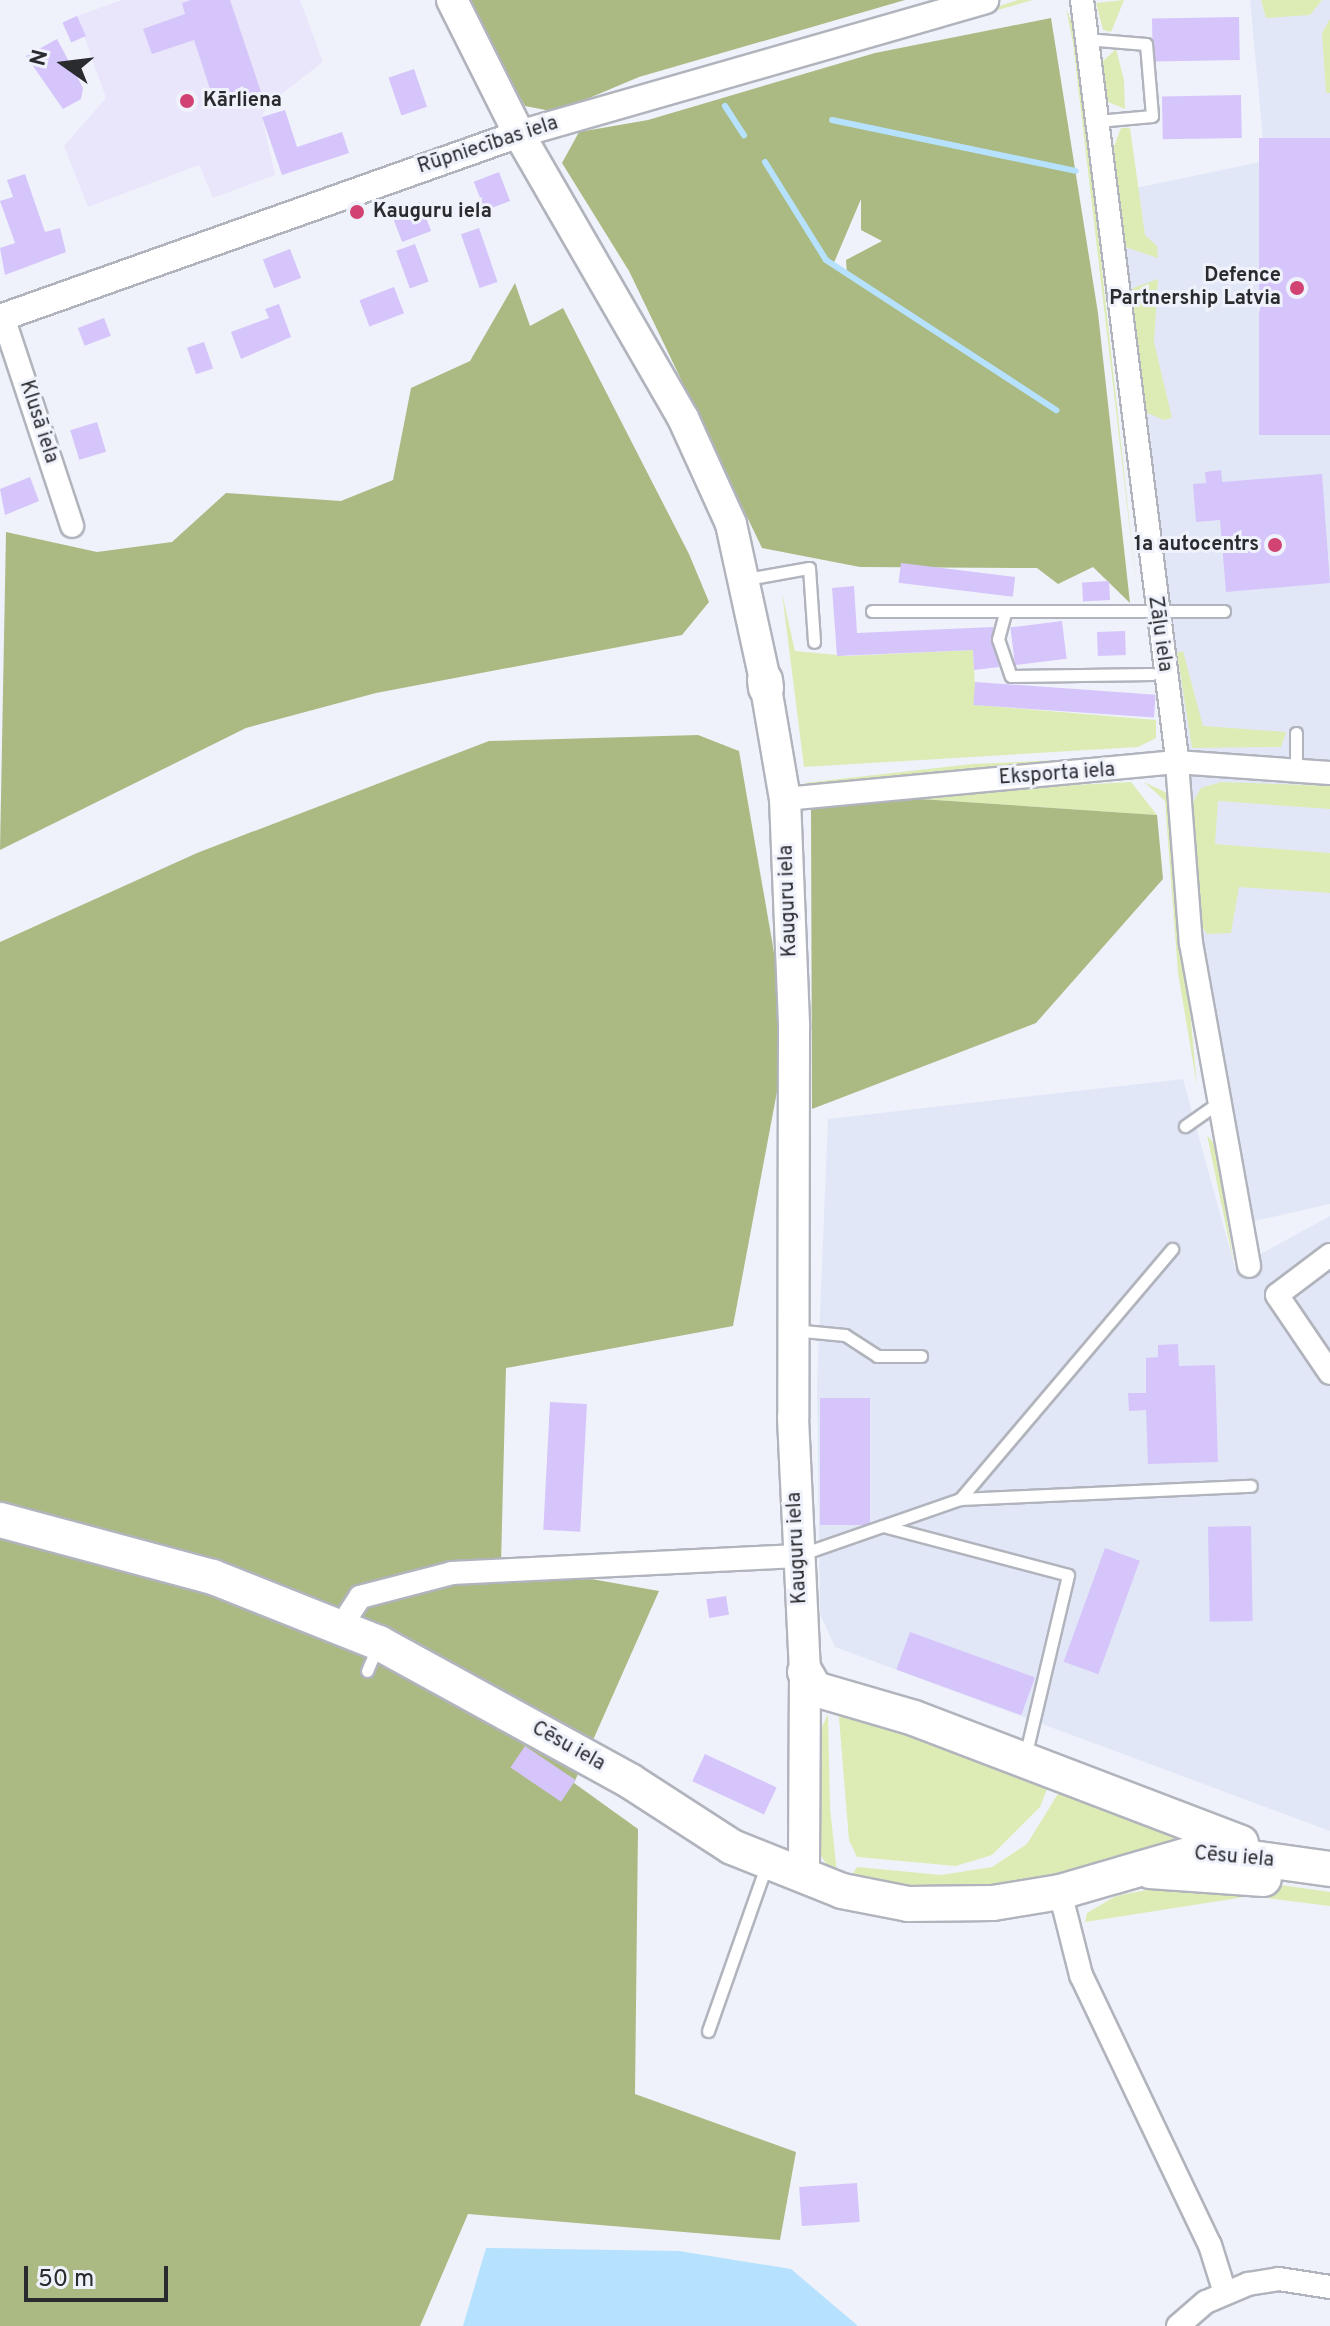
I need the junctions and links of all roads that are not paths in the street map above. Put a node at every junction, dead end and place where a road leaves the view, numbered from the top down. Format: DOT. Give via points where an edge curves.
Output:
graph roads {
  1 [pos="452,0"];
  2 [pos="985,0"];
  3 [pos="1082,0"];
  4 [pos="940,7"];
  5 [pos="1086,39"];
  6 [pos="1097,121"];
  7 [pos="519,134"];
  8 [pos="1,318"];
  9 [pos="72,526"];
  10 [pos="747,579"];
  11 [pos="1155,610"];
  12 [pos="872,611"];
  13 [pos="1224,611"];
  14 [pos="1005,613"];
  15 [pos="814,642"];
  16 [pos="1152,674"];
  17 [pos="1296,733"];
  18 [pos="1176,762"];
  19 [pos="1296,770"];
  20 [pos="1330,773"];
  21 [pos="785,799"];
  22 [pos="1217,1104"];
  23 [pos="1185,1126"];
  24 [pos="1172,1249"];
  25 [pos="1330,1255"];
  26 [pos="1249,1266"];
  27 [pos="793,1330"];
  28 [pos="921,1356"];
  29 [pos="1330,1373"];
  30 [pos="1251,1486"];
  31 [pos="960,1499"];
  32 [pos="0,1520"];
  33 [pos="882,1526"];
  34 [pos="797,1556"];
  35 [pos="340,1628"];
  36 [pos="805,1672"];
  37 [pos="1025,1761"];
  38 [pos="767,1861"];
  39 [pos="1314,1867"];
  40 [pos="1141,1870"];
  41 [pos="804,1877"];
  42 [pos="1330,1885"];
  43 [pos="1060,1892"];
  44 [pos="708,2031"];
  45 [pos="1330,2287"];
  46 [pos="1225,2293"];
  47 [pos="1178,2326"];
  1 -- 7 [label="main road, Kauguru iela"];
  2 -- 4 [label="street, Rūpniecības iela"];
  3 -- 5 [label="street, Zāļu iela"];
  4 -- 7 [label="street, Rūpniecības iela"];
  5 -- 6 [label="street, Zāļu iela"];
  5 -- 6 [label="lane" via="1146,44 1152,116"];
  6 -- 11 [label="street, Zāļu iela"];
  7 -- 8 [label="street, Rūpniecības iela"];
  7 -- 10 [label="main road, Kauguru iela" via="683,418"];
  8 -- 9 [label="street, Klusā iela"];
  10 -- 15 [label="lane" via="809,568"];
  10 -- 21 [label="main road, Kauguru iela"];
  11 -- 13 [label="lane"];
  11 -- 14 [label="lane"];
  11 -- 18 [label="street, Zāļu iela"];
  12 -- 14 [label="lane"];
  14 -- 16 [label="lane" via="998,639 1011,676"];
  17 -- 19 [label="lane"];
  18 -- 19 [label="street, Eksporta iela"];
  18 -- 21 [label="street, Eksporta iela"];
  18 -- 22 [label="street, Zāļu iela" via="1191,943"];
  19 -- 20 [label="street, Eksporta iela"];
  21 -- 27 [label="main road, Kauguru iela" via="794,1028"];
  22 -- 23 [label="lane"];
  22 -- 26 [label="street, Zāļu iela"];
  24 -- 31 [label="lane"];
  25 -- 29 [label="street" via="1277,1295"];
  27 -- 28 [label="lane" via="845,1335 877,1356"];
  27 -- 34 [label="main road, Kauguru iela"];
  30 -- 31 [label="lane"];
  31 -- 33 [label="lane"];
  32 -- 35 [label="main road, Cēsu iela" via="213,1577"];
  33 -- 34 [label="lane"];
  33 -- 37 [label="lane" via="1068,1575"];
  34 -- 35 [label="street" via="452,1573 360,1597"];
  34 -- 36 [label="main road, Kauguru iela"];
  35 -- 38 [label="main road, Cēsu iela" via="373,1657"];
  36 -- 37 [label="main road" via="815,1689 850,1695"];
  36 -- 41 [label="main road, Kauguru iela"];
  37 -- 39 [label="main road"];
  38 -- 41 [label="main road, Cēsu iela"];
  38 -- 44 [label="lane"];
  39 -- 40 [label="main road, Cēsu iela" via="1201,1851"];
  40 -- 42 [label="main road, Cēsu iela"];
  40 -- 43 [label="main road, Cēsu iela"];
  41 -- 43 [label="main road, Cēsu iela" via="908,1904"];
  43 -- 46 [label="street" via="1081,1975 1210,2245"];
  45 -- 46 [label="street" via="1279,2279"];
  46 -- 47 [label="street"];
}
